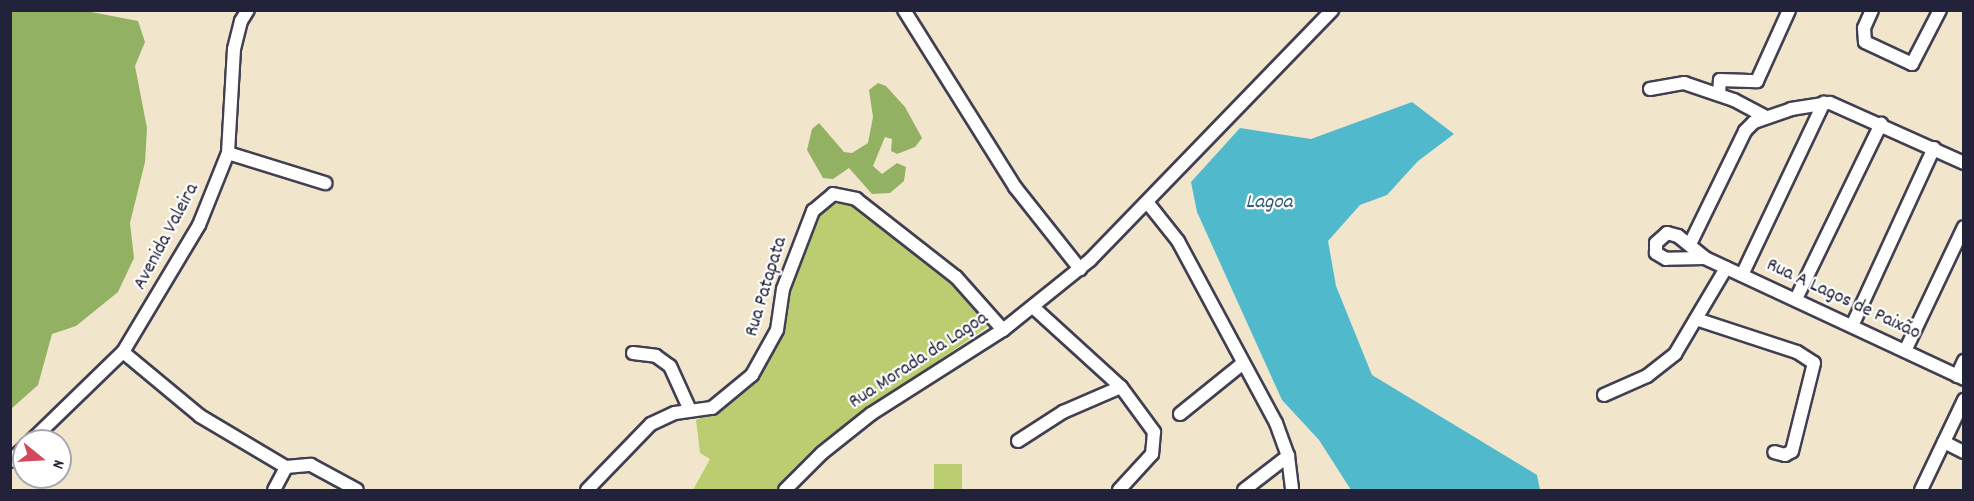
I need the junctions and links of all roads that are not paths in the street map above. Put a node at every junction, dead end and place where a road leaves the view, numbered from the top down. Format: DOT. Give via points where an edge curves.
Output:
graph roads {
  1 [pos="248,10"];
  2 [pos="904,10"];
  3 [pos="1332,10"];
  4 [pos="1789,10"];
  5 [pos="1872,10"];
  6 [pos="1940,10"];
  7 [pos="1650,89"];
  8 [pos="1719,94"];
  9 [pos="1824,102"];
  10 [pos="1766,117"];
  11 [pos="1881,124"];
  12 [pos="1934,148"];
  13 [pos="228,153"];
  14 [pos="1964,163"];
  15 [pos="325,183"];
  16 [pos="1147,202"];
  17 [pos="1964,227"];
  18 [pos="1690,243"];
  19 [pos="1705,258"];
  20 [pos="1726,268"];
  21 [pos="1080,269"];
  22 [pos="1742,275"];
  23 [pos="1796,299"];
  24 [pos="1033,307"];
  25 [pos="1696,319"];
  26 [pos="1852,326"];
  27 [pos="1003,330"];
  28 [pos="1905,351"];
  29 [pos="123,352"];
  30 [pos="633,353"];
  31 [pos="1964,361"];
  32 [pos="1242,364"];
  33 [pos="1960,377"];
  34 [pos="1121,387"];
  35 [pos="1604,395"];
  36 [pos="1964,400"];
  37 [pos="690,410"];
  38 [pos="1180,414"];
  39 [pos="43,429"];
  40 [pos="1018,441"];
  41 [pos="1944,442"];
  42 [pos="1774,452"];
  43 [pos="1964,452"];
  44 [pos="1288,456"];
  45 [pos="286,466"];
  46 [pos="274,490"];
  47 [pos="357,490"];
  48 [pos="587,490"];
  49 [pos="785,490"];
  50 [pos="1119,490"];
  51 [pos="1244,490"];
  52 [pos="1292,490"];
  53 [pos="1921,490"];
  1 -- 13 [label="street, Avenida Valeira" via="234,49"];
  2 -- 21 [label="street" via="1015,187"];
  3 -- 16 [label="street, Rua Morada da Lagoa"];
  4 -- 8 [label="street" via="1757,81 1720,80"];
  5 -- 6 [label="street" via="1863,37 1882,52 1915,62"];
  7 -- 8 [label="street" via="1682,83"];
  8 -- 10 [label="street"];
  9 -- 10 [label="street"];
  9 -- 11 [label="street"];
  9 -- 22 [label="street"];
  10 -- 18 [label="street" via="1754,122 1743,135"];
  11 -- 12 [label="street"];
  11 -- 23 [label="street"];
  12 -- 14 [label="street"];
  12 -- 26 [label="street"];
  13 -- 15 [label="street"];
  13 -- 29 [label="street, Avenida Valeira" via="200,225"];
  16 -- 21 [label="street, Rua Morada da Lagoa"];
  16 -- 32 [label="street" via="1178,241"];
  17 -- 28 [label="street"];
  18 -- 19 [label="street, Rua A Lagos de Paixão"];
  18 -- 19 [label="street, Rua A Lagos de Paixão" via="1667,233 1656,243 1656,253 1666,259"];
  19 -- 20 [label="street, Rua A Lagos de Paixão"];
  20 -- 22 [label="street, Rua A Lagos de Paixão"];
  20 -- 25 [label="street"];
  21 -- 24 [label="street, Rua Morada da Lagoa"];
  22 -- 23 [label="street, Rua A Lagos de Paixão"];
  23 -- 26 [label="street, Rua A Lagos de Paixão"];
  24 -- 27 [label="street, Rua Morada da Lagoa"];
  24 -- 34 [label="street"];
  25 -- 35 [label="street" via="1664,365"];
  25 -- 42 [label="street" via="1797,352 1814,363 1792,451 1785,455"];
  26 -- 28 [label="street, Rua A Lagos de Paixão"];
  27 -- 37 [label="street, Rua Patapata" via="956,277 856,199 832,194 813,211 783,289 777,330 757,367 720,404"];
  27 -- 49 [label="street, Rua Morada da Lagoa" via="871,414 822,453"];
  28 -- 33 [label="street, Rua A Lagos de Paixão"];
  29 -- 39 [label="street, Avenida Valeira"];
  29 -- 45 [label="street" via="200,416"];
  30 -- 37 [label="street" via="656,356 670,366"];
  31 -- 33 [label="street"];
  32 -- 38 [label="street"];
  32 -- 44 [label="street" via="1276,423"];
  34 -- 40 [label="street" via="1063,412"];
  34 -- 50 [label="street" via="1155,432 1155,441 1152,454"];
  36 -- 41 [label="street"];
  37 -- 48 [label="street, Rua Patapata" via="666,415 651,424"];
  41 -- 43 [label="street"];
  41 -- 53 [label="street"];
  44 -- 51 [label="street"];
  44 -- 52 [label="street"];
  45 -- 46 [label="street"];
  45 -- 47 [label="street" via="311,465"];
}
